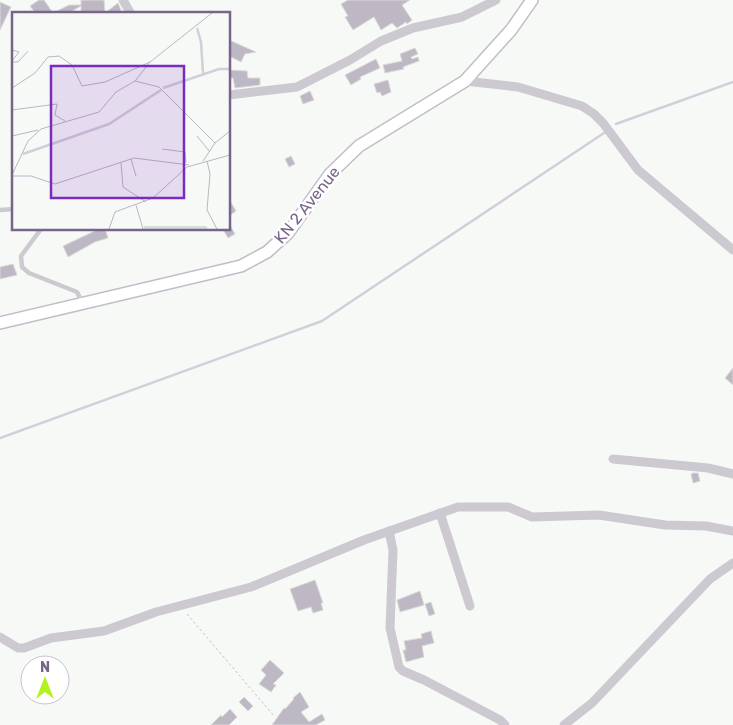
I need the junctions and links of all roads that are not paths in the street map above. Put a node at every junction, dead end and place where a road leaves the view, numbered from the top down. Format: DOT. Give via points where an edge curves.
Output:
graph roads {
  1 [pos="123,0"];
  2 [pos="496,0"];
  3 [pos="532,0"];
  4 [pos="130,12"];
  5 [pos="465,81"];
  6 [pos="230,95"];
  7 [pos="40,230"];
  8 [pos="733,250"];
  9 [pos="82,303"];
  10 [pos="0,323"];
  11 [pos="613,459"];
  12 [pos="733,474"];
  13 [pos="440,513"];
  14 [pos="389,531"];
  15 [pos="733,531"];
  16 [pos="733,563"];
  17 [pos="470,606"];
  18 [pos="0,638"];
  19 [pos="505,725"];
  20 [pos="564,725"];
  1 -- 4 [label="street"];
  2 -- 6 [label="street" via="462,18 414,28 381,41 297,87"];
  3 -- 5 [label="main road, KN 2 Avenue" via="511,30"];
  5 -- 8 [label="street" via="518,87 582,106 602,123 638,170"];
  5 -- 9 [label="main road, KN 2 Avenue" via="359,146 330,174 288,233 267,252 241,266"];
  7 -- 9 [label="lane" via="22,256 22,268 77,292"];
  9 -- 10 [label="main road, KN 2 Avenue"];
  11 -- 12 [label="street" via="708,468"];
  13 -- 14 [label="street"];
  13 -- 15 [label="street" via="458,507 508,507 532,517 599,515"];
  13 -- 17 [label="street"];
  14 -- 18 [label="street" via="251,587 156,612 104,631 51,638 24,648"];
  14 -- 19 [label="street" via="393,550 390,628 399,667"];
  16 -- 20 [label="street" via="710,579 592,703"];
}
